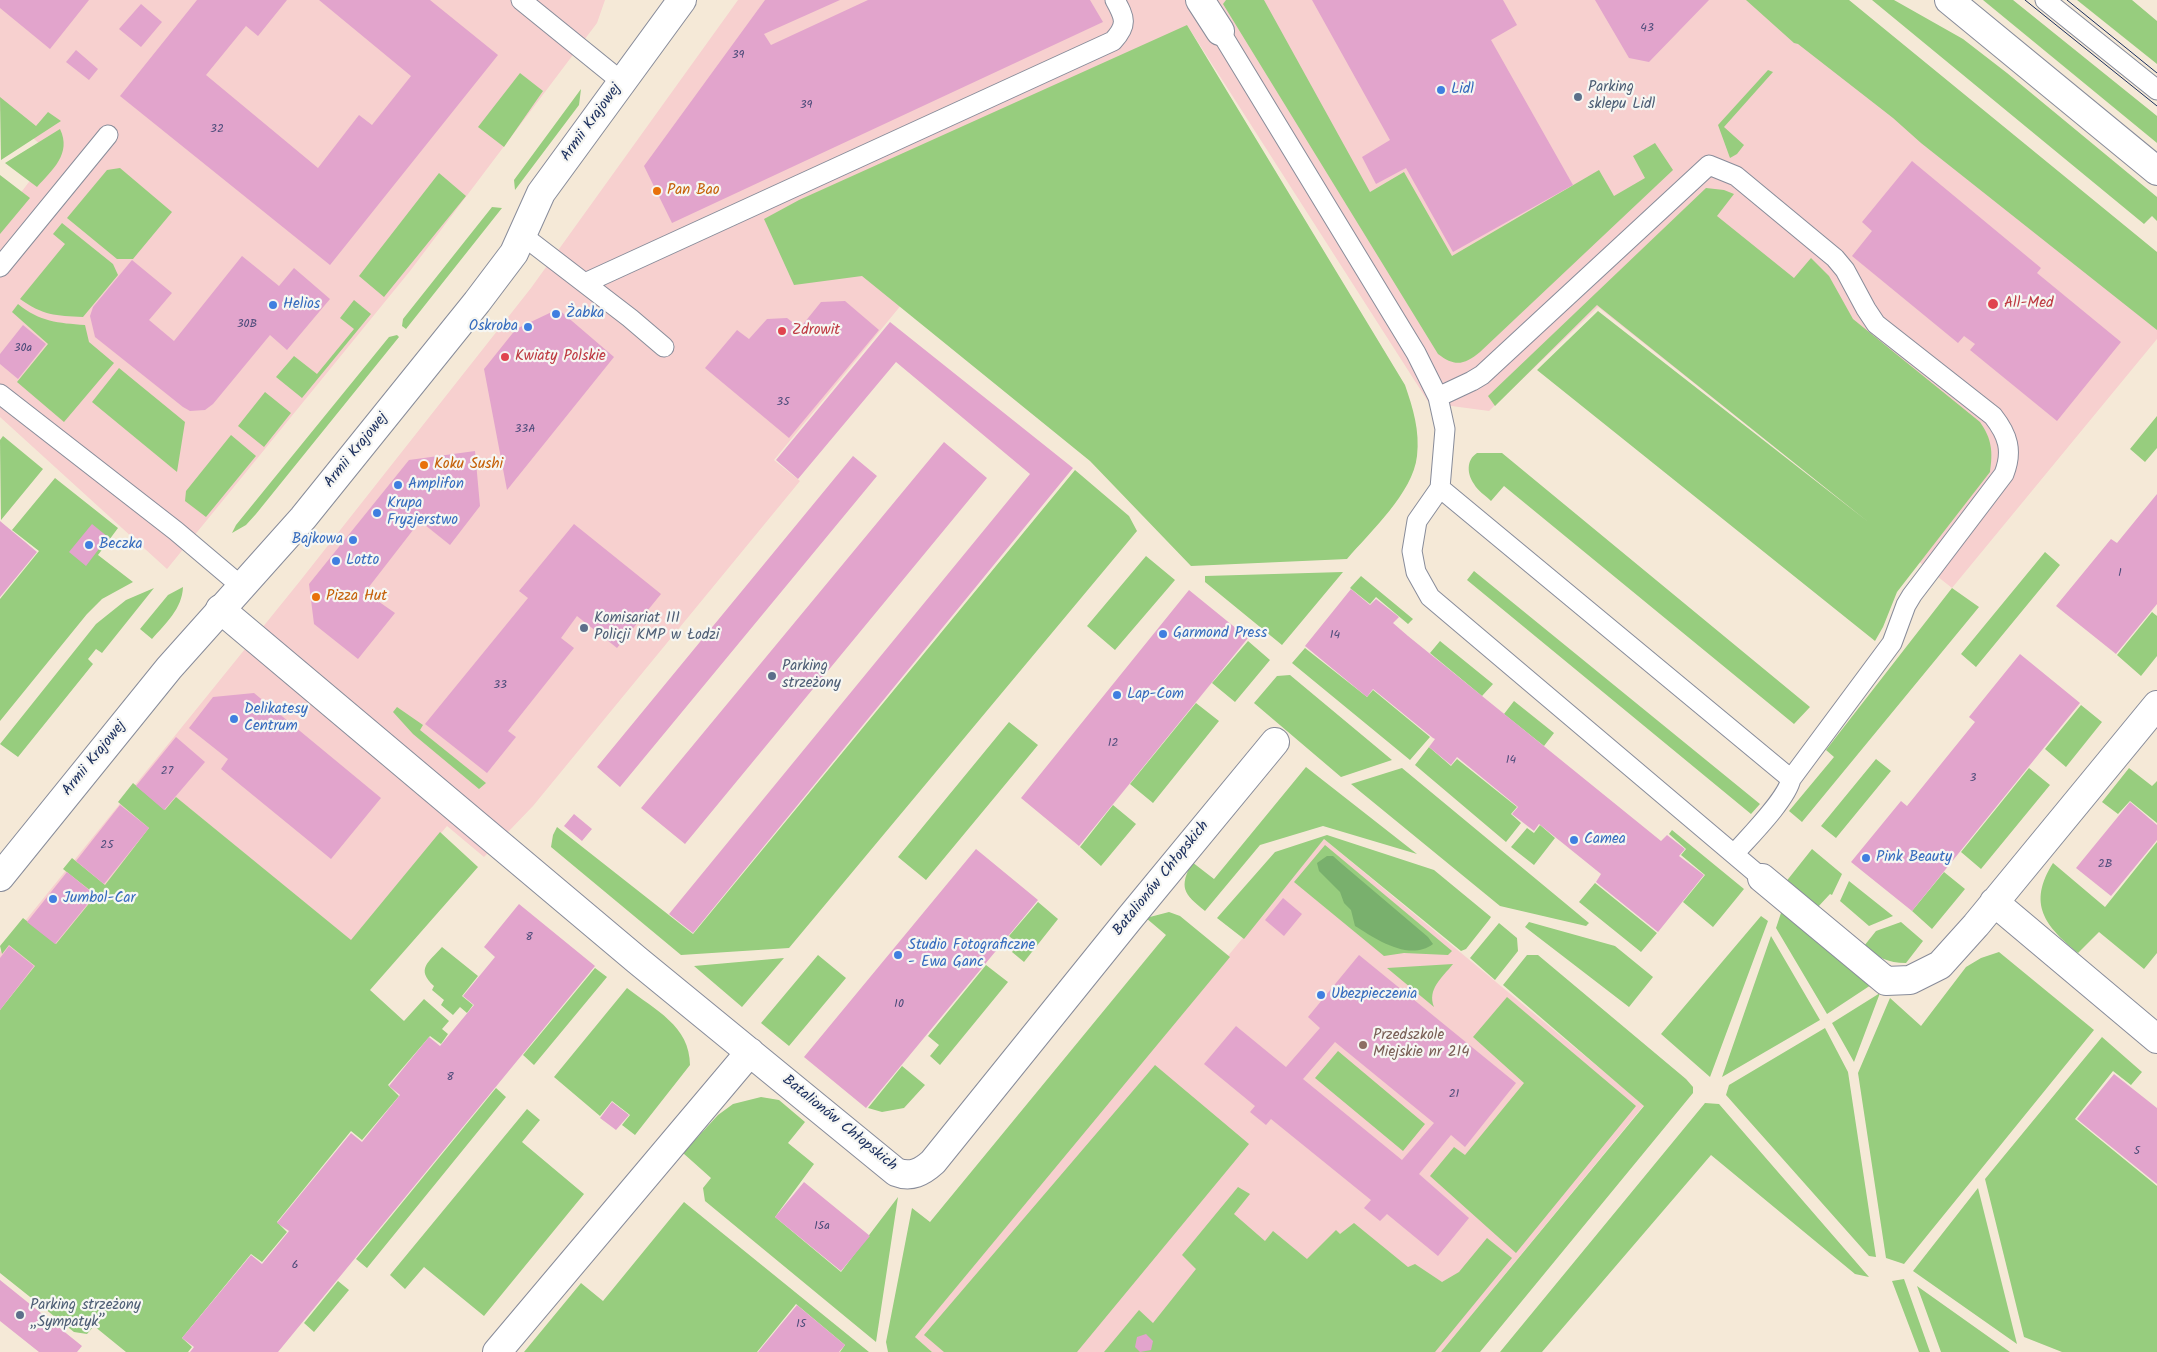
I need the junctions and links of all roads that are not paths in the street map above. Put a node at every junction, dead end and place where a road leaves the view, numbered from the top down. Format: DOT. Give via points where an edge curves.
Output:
graph roads {
  1 [pos="521,0"];
  2 [pos="682,0"];
  3 [pos="1115,0"];
  4 [pos="1200,0"];
  5 [pos="1949,0"];
  6 [pos="2045,0"];
  7 [pos="1220,31"];
  8 [pos="622,82"];
  9 [pos="2157,90"];
  10 [pos="108,135"];
  11 [pos="2157,171"];
  12 [pos="522,235"];
  13 [pos="0,267"];
  14 [pos="585,282"];
  15 [pos="664,347"];
  16 [pos="0,394"];
  17 [pos="1438,397"];
  18 [pos="1440,488"];
  19 [pos="242,586"];
  20 [pos="220,608"];
  21 [pos="2157,705"];
  22 [pos="1275,742"];
  23 [pos="1791,779"];
  24 [pos="1734,854"];
  25 [pos="0,877"];
  26 [pos="1762,878"];
  27 [pos="1994,902"];
  28 [pos="2157,1039"];
  29 [pos="750,1052"];
  30 [pos="497,1352"];
  1 -- 8 [label="lane"];
  2 -- 8 [label="street, Armii Krajowej"];
  3 -- 14 [label="lane" via="1124,15 1124,23 1113,41"];
  4 -- 7 [label="street"];
  5 -- 11 [label="street"];
  6 -- 9 [label="lane"];
  7 -- 17 [label="lane" via="1416,353"];
  8 -- 12 [label="street, Armii Krajowej" via="541,193"];
  10 -- 13 [label="lane"];
  12 -- 14 [label="lane"];
  12 -- 19 [label="street, Armii Krajowej" via="514,253 477,302 303,518"];
  14 -- 15 [label="lane"];
  16 -- 19 [label="lane"];
  17 -- 18 [label="lane" via="1445,429"];
  17 -- 23 [label="lane" via="1482,375 1709,165 1736,176 1835,258 1876,324 1993,416 2003,429 2007,442 2010,460 2004,474 1912,596 1892,643"];
  18 -- 23 [label="lane"];
  18 -- 24 [label="lane" via="1417,521 1412,551 1416,572 1430,597"];
  19 -- 20 [label="street, Armii Krajowej"];
  20 -- 25 [label="street, Armii Krajowej"];
  20 -- 29 [label="street, Batalionów Chłopskich"];
  21 -- 27 [label="street"];
  22 -- 29 [label="street, Batalionów Chłopskich" via="933,1162 923,1170 904,1175 896,1172"];
  23 -- 24 [label="lane" via="1775,806"];
  24 -- 26 [label="lane"];
  26 -- 27 [label="street" via="1886,981 1910,980 1940,965"];
  27 -- 28 [label="street"];
  29 -- 30 [label="street"];
}
